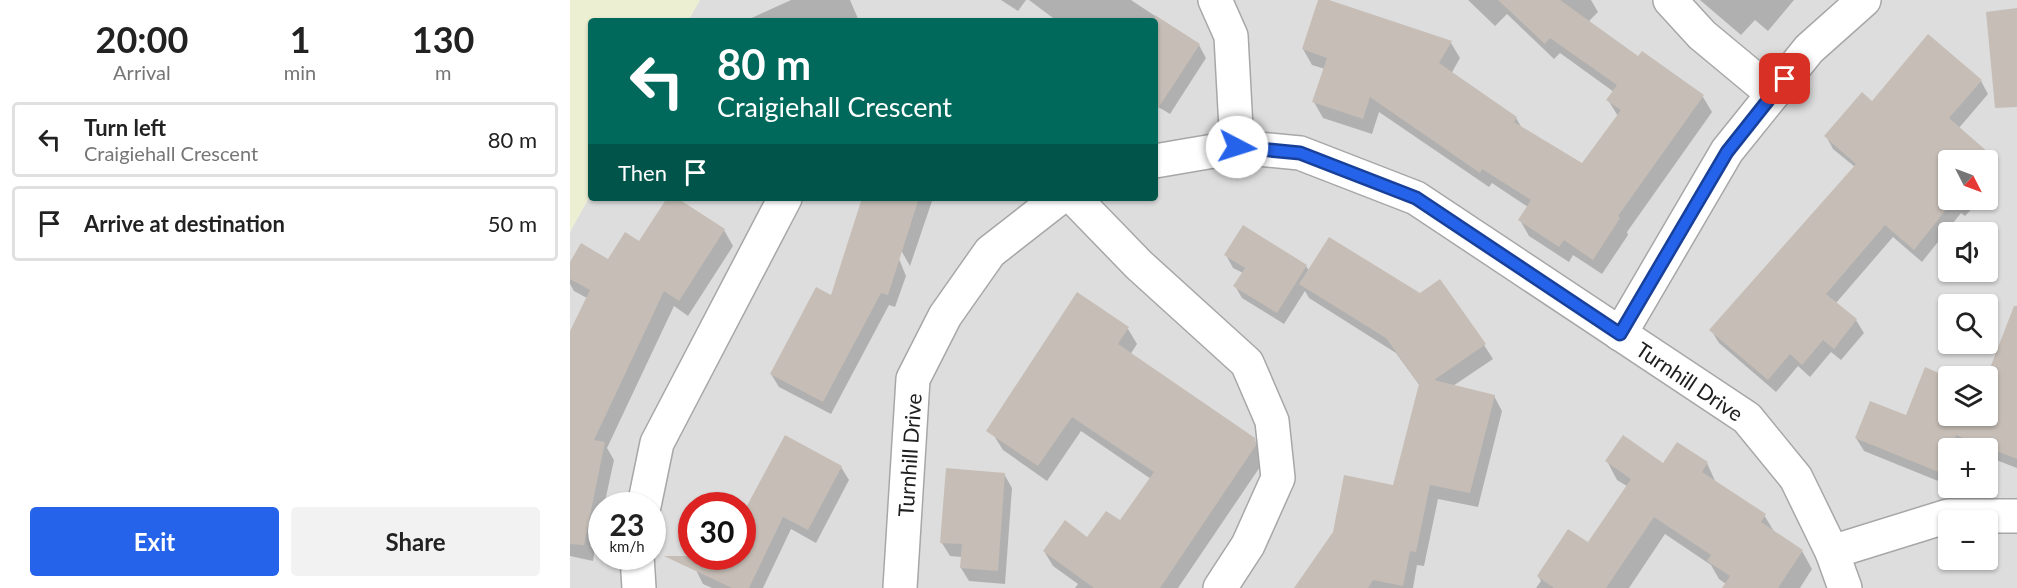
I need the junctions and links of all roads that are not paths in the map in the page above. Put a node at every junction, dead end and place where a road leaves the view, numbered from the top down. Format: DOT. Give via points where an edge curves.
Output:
graph roads {
  1 [pos="1215,0"];
  2 [pos="1670,0"];
  3 [pos="1864,0"];
  4 [pos="1773,94"];
  5 [pos="1237,147"];
  6 [pos="1158,160"];
  7 [pos="783,201"];
  8 [pos="1055,201"];
  9 [pos="1077,201"];
  10 [pos="1620,334"];
  11 [pos="647,492"];
  12 [pos="2017,516"];
  13 [pos="1832,552"];
  14 [pos="638,570"];
  15 [pos="639,588"];
  16 [pos="900,588"];
  17 [pos="1220,588"];
  18 [pos="1845,588"];
  1 -- 5 [label="street" via="1231,36"];
  2 -- 4 [label="street" via="1702,35"];
  3 -- 4 [label="street" via="1809,49"];
  4 -- 10 [label="street" via="1727,152"];
  5 -- 6 [label="street, Turnhill Drive"];
  5 -- 10 [label="street, Turnhill Drive" via="1300,153 1416,198"];
  7 -- 11 [label="street" via="657,443"];
  8 -- 16 [label="street, Turnhill Drive" via="990,252 945,315 914,379"];
  9 -- 17 [label="street" via="1139,265 1247,363 1272,421 1278,478 1248,545"];
  10 -- 13 [label="street, Turnhill Drive" via="1747,418 1796,478"];
  12 -- 13 [label="street" via="1948,516"];
  13 -- 18 [label="street, Turnhill Drive"];
  14 -- 15 [label="street"];
}
